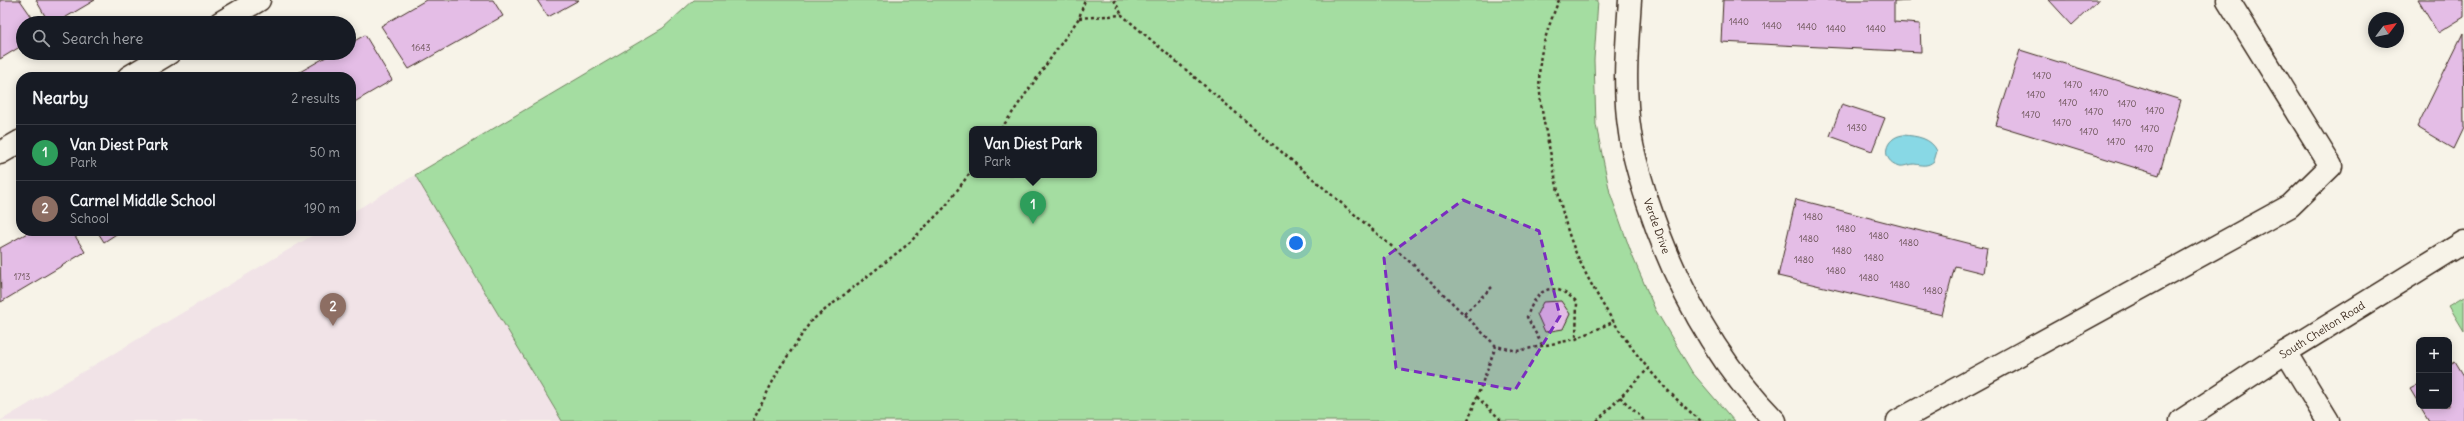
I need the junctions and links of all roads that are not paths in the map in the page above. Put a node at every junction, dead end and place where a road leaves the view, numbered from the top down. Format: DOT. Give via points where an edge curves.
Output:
graph roads {
  1 [pos="259,0"];
  2 [pos="1630,0"];
  3 [pos="2228,0"];
  4 [pos="232,16"];
  5 [pos="157,60"];
  6 [pos="137,72"];
  7 [pos="16,144"];
  8 [pos="0,153"];
  9 [pos="2464,242"];
  10 [pos="2286,352"];
  11 [pos="1775,421"];
  12 [pos="1898,421"];
  13 [pos="2181,421"];
  14 [pos="2328,421"];
  1 -- 4 [label="street"];
  2 -- 11 [label="street, Verde Drive" via="1625,70 1630,133 1643,187 1660,237 1686,295 1716,350 1753,399"];
  3 -- 12 [label="street" via="2331,166 2290,206"];
  5 -- 6 [label="street"];
  7 -- 8 [label="street"];
  9 -- 10 [label="street, South Chelton Road"];
  10 -- 13 [label="street, South Chelton Road"];
  10 -- 14 [label="street"];
}
